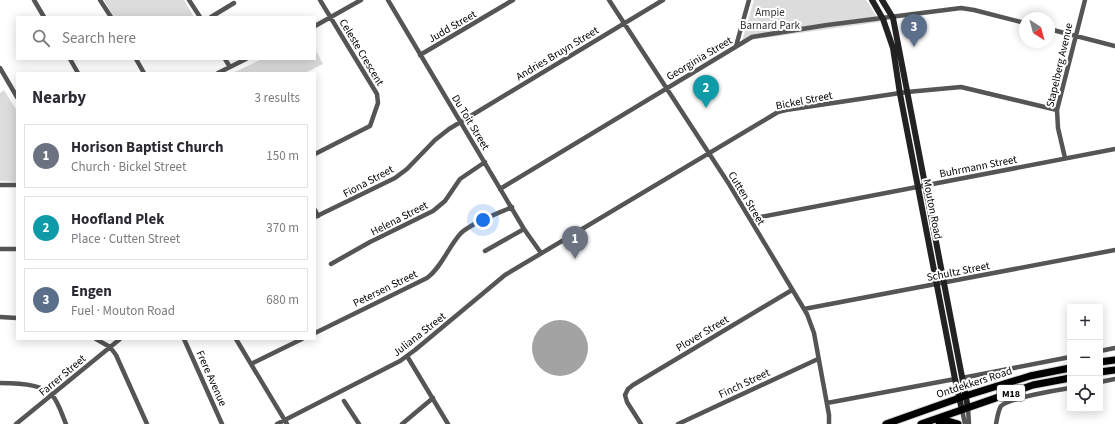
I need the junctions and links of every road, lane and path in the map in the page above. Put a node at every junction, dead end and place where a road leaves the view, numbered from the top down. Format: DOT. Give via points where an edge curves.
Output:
graph roads {
  1 [pos="34,0"];
  2 [pos="100,0"];
  3 [pos="190,0"];
  4 [pos="320,0"];
  5 [pos="361,0"];
  6 [pos="388,0"];
  7 [pos="513,0"];
  8 [pos="609,0"];
  9 [pos="663,0"];
  10 [pos="749,0"];
  11 [pos="872,0"];
  12 [pos="882,0"];
  13 [pos="1085,0"];
  14 [pos="234,3"];
  15 [pos="43,16"];
  16 [pos="110,16"];
  17 [pos="199,16"];
  18 [pos="213,16"];
  19 [pos="331,18"];
  20 [pos="883,18"];
  21 [pos="893,18"];
  22 [pos="1019,21"];
  23 [pos="624,24"];
  24 [pos="316,26"];
  25 [pos="1055,31"];
  26 [pos="1075,36"];
  27 [pos="736,46"];
  28 [pos="1115,46"];
  29 [pos="420,55"];
  30 [pos="71,60"];
  31 [pos="137,60"];
  32 [pos="226,60"];
  33 [pos="244,60"];
  34 [pos="230,67"];
  35 [pos="0,68"];
  36 [pos="77,72"];
  37 [pos="143,72"];
  38 [pos="220,72"];
  39 [pos="667,88"];
  40 [pos="907,92"];
  41 [pos="900,94"];
  42 [pos="16,95"];
  43 [pos="1057,110"];
  44 [pos="460,121"];
  45 [pos="1115,149"];
  46 [pos="316,153"];
  47 [pos="709,153"];
  48 [pos="1065,158"];
  49 [pos="485,162"];
  50 [pos="0,185"];
  51 [pos="16,185"];
  52 [pos="922,186"];
  53 [pos="500,189"];
  54 [pos="512,207"];
  55 [pos="316,217"];
  56 [pos="750,219"];
  57 [pos="524,229"];
  58 [pos="0,249"];
  59 [pos="16,249"];
  60 [pos="1115,250"];
  61 [pos="484,251"];
  62 [pos="541,254"];
  63 [pos="331,264"];
  64 [pos="944,283"];
  65 [pos="937,284"];
  66 [pos="792,290"];
  67 [pos="804,310"];
  68 [pos="0,317"];
  69 [pos="16,318"];
  70 [pos="316,333"];
  71 [pos="98,340"];
  72 [pos="119,340"];
  73 [pos="184,340"];
  74 [pos="237,340"];
  75 [pos="300,340"];
  76 [pos="110,347"];
  77 [pos="1115,348"];
  78 [pos="1103,350"];
  79 [pos="407,356"];
  80 [pos="1067,358"];
  81 [pos="818,359"];
  82 [pos="1115,360"];
  83 [pos="1103,362"];
  84 [pos="251,364"];
  85 [pos="1067,369"];
  86 [pos="1115,370"];
  87 [pos="1103,372"];
  88 [pos="962,378"];
  89 [pos="955,379"];
  90 [pos="1067,379"];
  91 [pos="1115,379"];
  92 [pos="1103,381"];
  93 [pos="0,383"];
  94 [pos="1067,389"];
  95 [pos="52,395"];
  96 [pos="962,397"];
  97 [pos="433,398"];
  98 [pos="344,401"];
  99 [pos="827,403"];
  100 [pos="965,409"];
  101 [pos="286,422"];
  102 [pos="830,423"];
  103 [pos="16,424"];
  104 [pos="66,424"];
  105 [pos="147,424"];
  106 [pos="222,424"];
  107 [pos="277,424"];
  108 [pos="359,424"];
  109 [pos="402,424"];
  110 [pos="448,424"];
  111 [pos="641,424"];
  112 [pos="678,424"];
  113 [pos="886,424"];
  114 [pos="921,424"];
  115 [pos="926,424"];
  116 [pos="958,424"];
  117 [pos="965,424"];
  118 [pos="969,424"];
  119 [pos="996,424"];
  1 -- 15 [label="street"];
  2 -- 16 [label="street"];
  3 -- 17 [label="street"];
  4 -- 19 [label="street, Celeste Crescent"];
  5 -- 19 [label="street"];
  6 -- 29 [label="street, Du Toit Street"];
  7 -- 29 [label="street, Judd Street"];
  8 -- 23 [label="street, Cutten Street"];
  9 -- 23 [label="street, Andries Bruyn Street"];
  10 -- 27 [label="street"];
  11 -- 20 [label="main road, Mouton Road"];
  12 -- 21 [label="main road, Mouton Road"];
  13 -- 26 [label="street, Stapelberg Avenue"];
  14 -- 18 [label="street"];
  19 -- 24 [label="street"];
  19 -- 46 [label="street, Celeste Crescent" via="377,94 378,101 370,126"];
  20 -- 21 [label="street, Georginia Street"];
  20 -- 27 [label="street, Georginia Street" via="758,35"];
  20 -- 41 [label="main road, Mouton Road" via="893,48"];
  21 -- 22 [label="street, Georginia Street" via="961,8"];
  21 -- 40 [label="main road, Mouton Road"];
  23 -- 39 [label="street, Cutten Street"];
  23 -- 44 [label="street, Andries Bruyn Street"];
  25 -- 26 [label="street"];
  26 -- 28 [label="street"];
  26 -- 43 [label="street, Stapelberg Avenue"];
  27 -- 39 [label="street, Georginia Street"];
  29 -- 44 [label="street, Du Toit Street"];
  30 -- 36 [label="street"];
  31 -- 37 [label="street"];
  32 -- 34 [label="street"];
  33 -- 34 [label="street"];
  34 -- 38 [label="street"];
  35 -- 42 [label="street"];
  39 -- 47 [label="street, Cutten Street"];
  39 -- 53 [label="street, Georginia Street"];
  40 -- 41 [label="street, Bickel Street"];
  40 -- 43 [label="street, Bickel Street" via="961,87"];
  40 -- 52 [label="main road, Mouton Road"];
  41 -- 47 [label="street, Bickel Street" via="782,111"];
  41 -- 52 [label="main road, Mouton Road"];
  43 -- 48 [label="street, Stapelberg Avenue"];
  44 -- 49 [label="street, Du Toit Street"];
  44 -- 55 [label="street, Fiona Street" via="435,140 398,176"];
  45 -- 48 [label="street, Buhrmann Street"];
  47 -- 56 [label="street, Cutten Street"];
  47 -- 62 [label="street, Bickel Street"];
  48 -- 52 [label="street, Buhrmann Street"];
  49 -- 53 [label="street, Du Toit Street"];
  49 -- 63 [label="street, Helena Street" via="460,179 445,201 433,211"];
  50 -- 51 [label="street"];
  52 -- 56 [label="street, Buhrmann Street"];
  52 -- 64 [label="main road, Mouton Road"];
  52 -- 65 [label="main road, Mouton Road"];
  53 -- 54 [label="street, Du Toit Street"];
  54 -- 57 [label="street, Du Toit Street"];
  54 -- 70 [label="street, Petersen Street" via="462,233 434,272 426,278"];
  56 -- 66 [label="street, Cutten Street"];
  57 -- 61 [label="street"];
  57 -- 62 [label="street, Du Toit Street"];
  58 -- 59 [label="street"];
  60 -- 64 [label="street, Schultz Street"];
  62 -- 79 [label="street, Juliana Street" via="500,279"];
  64 -- 65 [label="street, Schultz Street"];
  64 -- 88 [label="main road, Mouton Road"];
  65 -- 67 [label="street, Schultz Street"];
  65 -- 89 [label="main road, Mouton Road"];
  66 -- 67 [label="street, Cutten Street"];
  66 -- 111 [label="street, Plover Street" via="628,389 625,395 627,402"];
  67 -- 81 [label="street, Cutten Street" via="814,333"];
  68 -- 69 [label="street"];
  71 -- 76 [label="street"];
  72 -- 76 [label="street, Farrer Street"];
  73 -- 106 [label="street, Frere Avenue"];
  74 -- 84 [label="street"];
  75 -- 84 [label="street"];
  76 -- 95 [label="street, Farrer Street"];
  76 -- 105 [label="street"];
  77 -- 78 [label="street"];
  79 -- 97 [label="street"];
  79 -- 101 [label="street, Juliana Street"];
  80 -- 88 [label="street, Ontdekkers Road"];
  81 -- 99 [label="street, Cutten Street"];
  81 -- 112 [label="street, Finch Street"];
  82 -- 83 [label="main road"];
  84 -- 101 [label="street"];
  85 -- 96 [label="main road, Ontdekkers Road / M18" via="1030,376"];
  86 -- 87 [label="main road"];
  88 -- 96 [label="main road, Mouton Road"];
  89 -- 96 [label="main road, Mouton Road"];
  89 -- 99 [label="street, Ontdekkers Road"];
  90 -- 100 [label="main road, Ontdekkers Road / M18" via="1033,385"];
  91 -- 92 [label="street"];
  93 -- 95 [label="street" via="35,387"];
  94 -- 119 [label="street" via="1005,404 1000,408"];
  95 -- 103 [label="street, Farrer Street"];
  95 -- 104 [label="street"];
  96 -- 100 [label="main road, Mouton Road"];
  96 -- 113 [label="main road, Ontdekkers Road / M18"];
  97 -- 109 [label="street"];
  97 -- 110 [label="street"];
  98 -- 108 [label="street"];
  99 -- 102 [label="street, Cutten Street"];
  100 -- 114 [label="main road, Ontdekkers Road / M18"];
  100 -- 117 [label="street, Mouton Road"];
  100 -- 118 [label="street, Mouton Road"];
  101 -- 107 [label="street, Juliana Street"];
  115 -- 116 [label="main road" via="944,420"];
}
